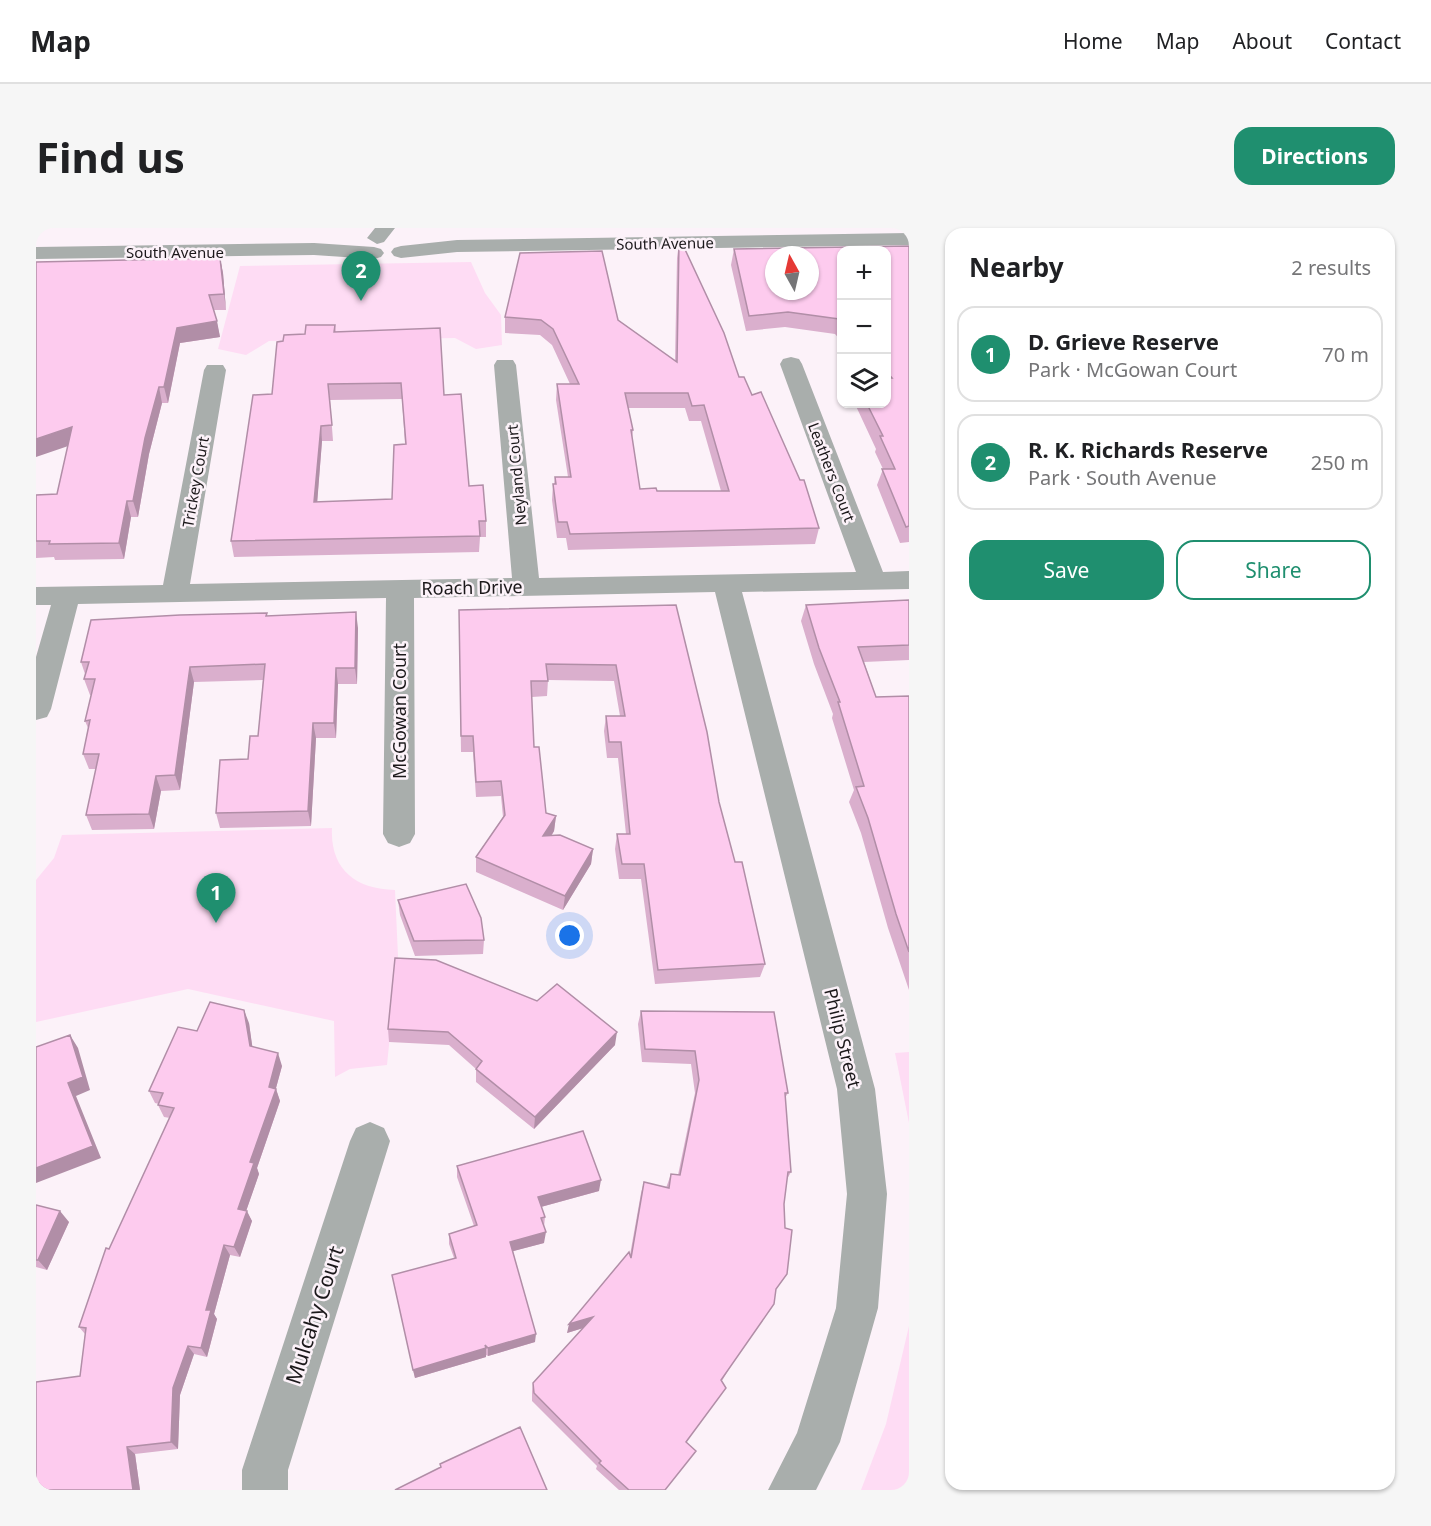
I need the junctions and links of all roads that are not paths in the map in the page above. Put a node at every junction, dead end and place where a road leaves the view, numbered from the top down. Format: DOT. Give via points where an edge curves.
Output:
graph roads {
  1 [pos="108,228"];
  2 [pos="687,235"];
  3 [pos="909,239"];
  4 [pos="389,240"];
  5 [pos="101,252"];
  6 [pos="36,253"];
  7 [pos="791,364"];
  8 [pos="505,365"];
  9 [pos="215,370"];
  10 [pos="909,580"];
  11 [pos="873,581"];
  12 [pos="727,585"];
  13 [pos="526,586"];
  14 [pos="400,588"];
  15 [pos="175,594"];
  16 [pos="36,596"];
  17 [pos="67,596"];
  18 [pos="36,709"];
  19 [pos="399,834"];
  20 [pos="369,1141"];
  21 [pos="264,1490"];
  22 [pos="791,1490"];
  1 -- 5 [label="street"];
  2 -- 3 [label="street, South Avenue"];
  2 -- 4 [label="street, South Avenue" via="457,246"];
  4 -- 5 [label="street, South Avenue" via="314,249"];
  5 -- 6 [label="street, South Avenue"];
  7 -- 11 [label="street, Leathers Court"];
  8 -- 13 [label="street, Neyland Court"];
  9 -- 15 [label="street, Trickey Court"];
  10 -- 11 [label="street, Roach Drive"];
  11 -- 12 [label="street, Roach Drive"];
  12 -- 13 [label="street, Roach Drive"];
  12 -- 22 [label="street, Philip Street" via="856,1089 867,1194 857,1308 817,1442"];
  13 -- 14 [label="street, Roach Drive"];
  14 -- 15 [label="street, Roach Drive"];
  14 -- 19 [label="street, McGowan Court"];
  15 -- 17 [label="street, Roach Drive"];
  16 -- 17 [label="street, Roach Drive"];
  17 -- 18 [label="street"];
  20 -- 21 [label="street, Mulcahy Court" via="265,1470"];
}
